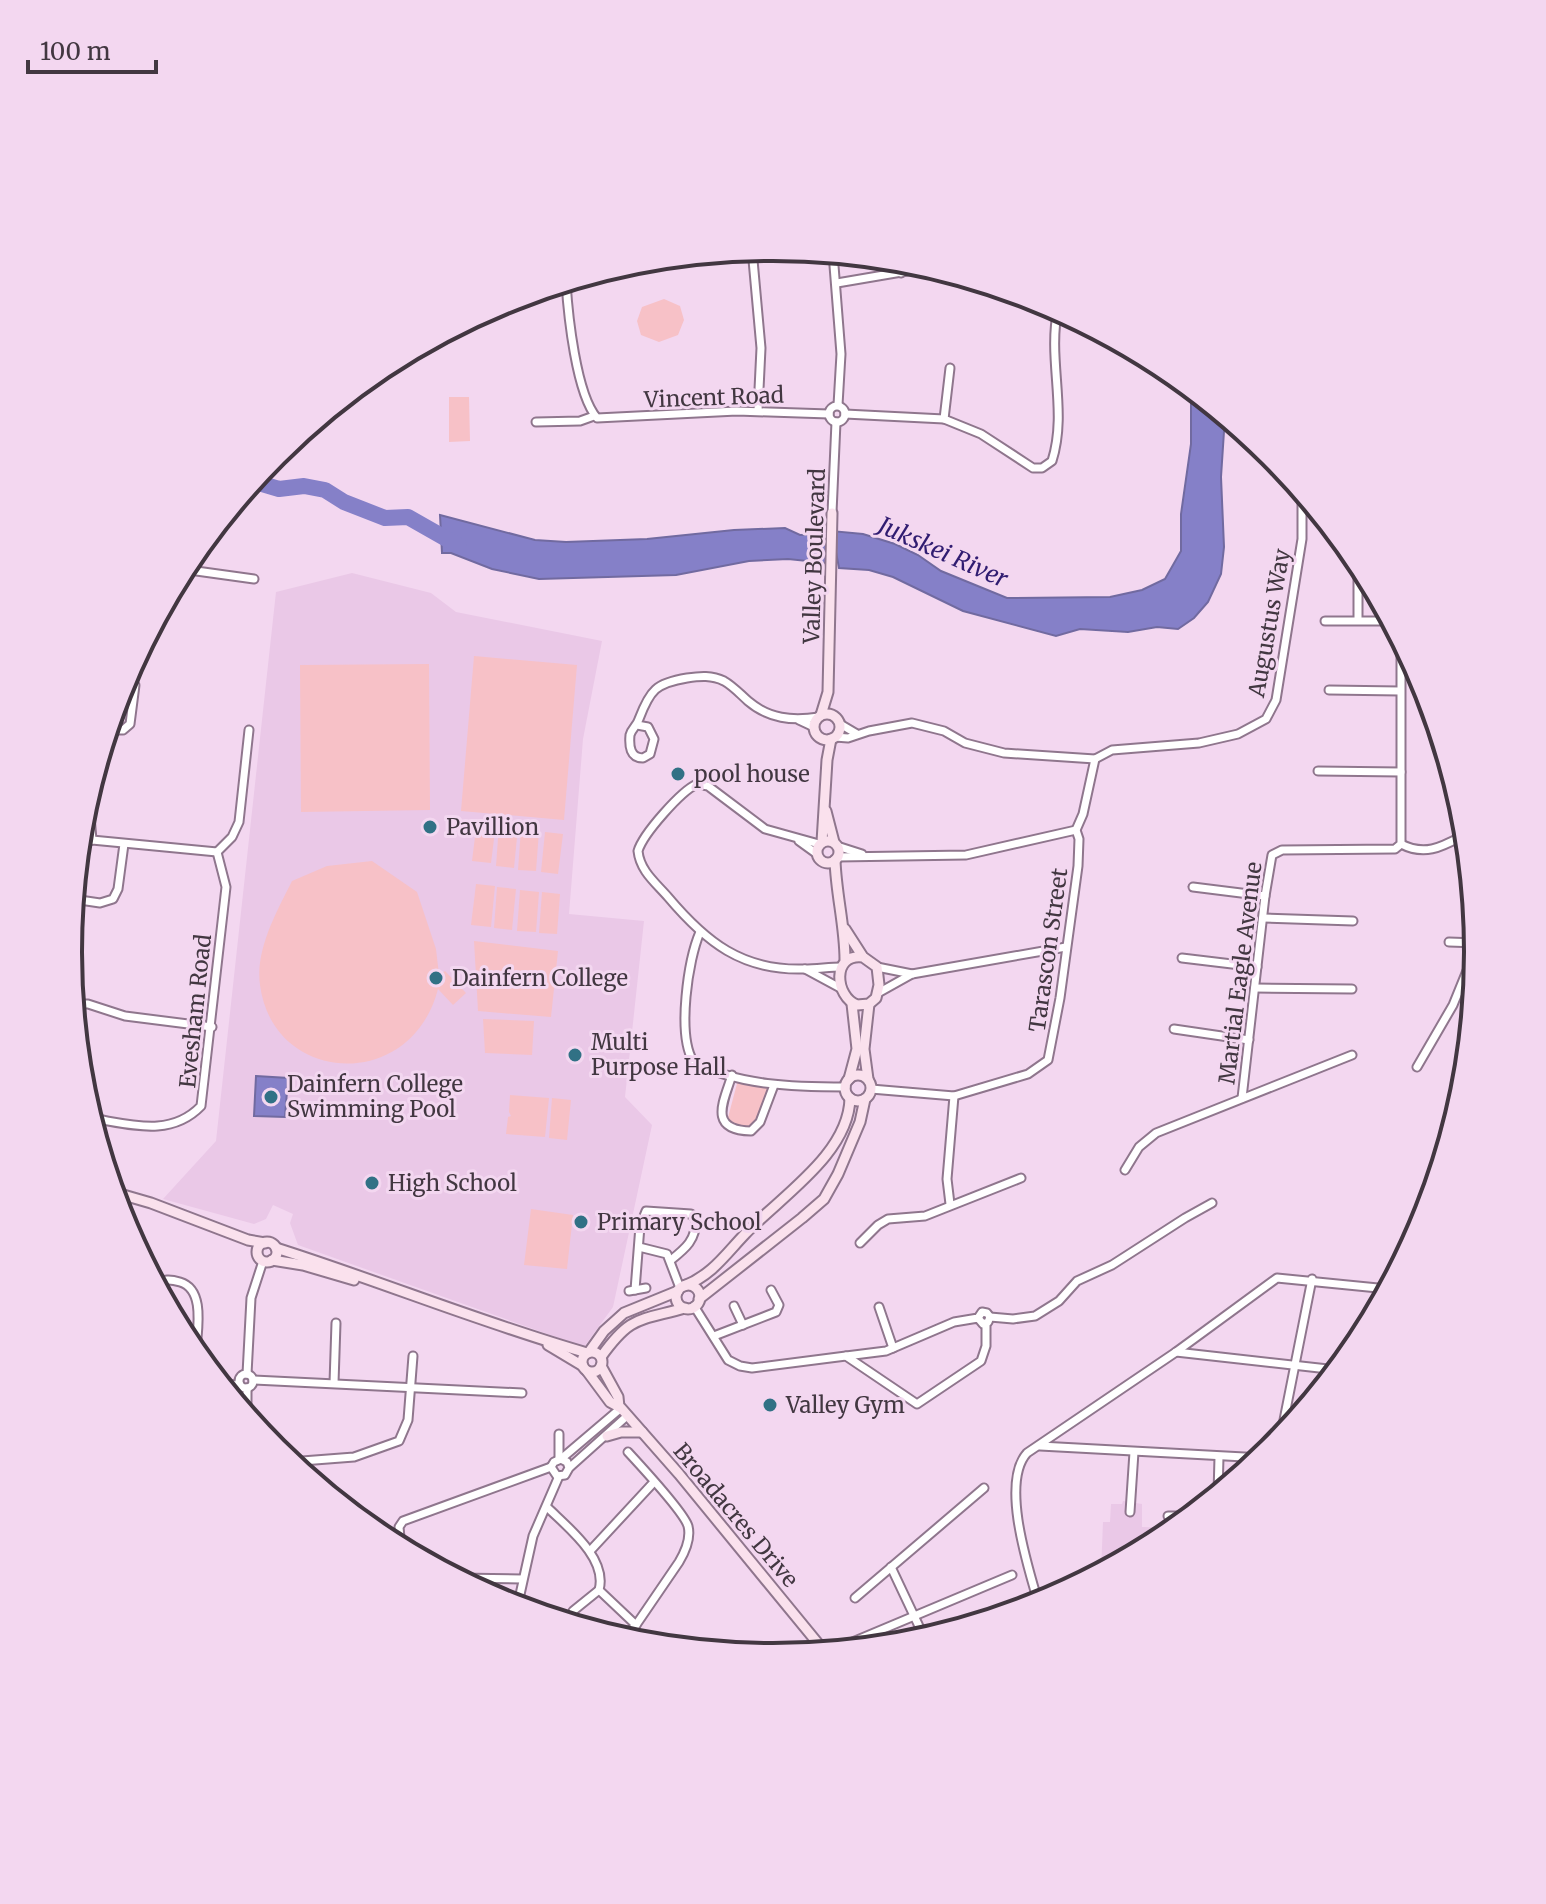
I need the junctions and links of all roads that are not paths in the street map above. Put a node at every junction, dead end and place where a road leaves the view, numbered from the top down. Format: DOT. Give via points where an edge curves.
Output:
graph roads {
  1 [pos="753,261"];
  2 [pos="834,264"];
  3 [pos="901,273"];
  4 [pos="837,283"];
  5 [pos="567,293"];
  6 [pos="1057,323"];
  7 [pos="950,368"];
  8 [pos="838,405"];
  9 [pos="758,410"];
  10 [pos="829,414"];
  11 [pos="845,414"];
  12 [pos="597,417"];
  13 [pos="944,419"];
  14 [pos="536,422"];
  15 [pos="836,422"];
  16 [pos="1302,507"];
  17 [pos="832,513"];
  18 [pos="196,571"];
  19 [pos="254,579"];
  20 [pos="1358,585"];
  21 [pos="1358,620"];
  22 [pos="1325,621"];
  23 [pos="1379,621"];
  24 [pos="1401,664"];
  25 [pos="134,690"];
  26 [pos="1329,690"];
  27 [pos="1400,691"];
  28 [pos="828,692"];
  29 [pos="837,720"];
  30 [pos="818,724"];
  31 [pos="637,725"];
  32 [pos="119,730"];
  33 [pos="249,730"];
  34 [pos="857,734"];
  35 [pos="833,738"];
  36 [pos="1095,759"];
  37 [pos="827,760"];
  38 [pos="1318,771"];
  39 [pos="1401,772"];
  40 [pos="825,808"];
  41 [pos="1076,830"];
  42 [pos="1454,839"];
  43 [pos="92,840"];
  44 [pos="124,844"];
  45 [pos="836,844"];
  46 [pos="1401,844"];
  47 [pos="820,851"];
  48 [pos="217,852"];
  49 [pos="864,855"];
  50 [pos="837,858"];
  51 [pos="835,886"];
  52 [pos="1193,887"];
  53 [pos="1265,896"];
  54 [pos="84,901"];
  55 [pos="1263,918"];
  56 [pos="1353,921"];
  57 [pos="845,929"];
  58 [pos="700,932"];
  59 [pos="1449,942"];
  60 [pos="1464,944"];
  61 [pos="1066,947"];
  62 [pos="863,957"];
  63 [pos="1182,958"];
  64 [pos="843,963"];
  65 [pos="877,967"];
  66 [pos="1257,967"];
  67 [pos="805,969"];
  68 [pos="912,974"];
  69 [pos="1463,979"];
  70 [pos="1255,988"];
  71 [pos="842,989"];
  72 [pos="1352,989"];
  73 [pos="878,993"];
  74 [pos="84,1004"];
  75 [pos="852,1004"];
  76 [pos="869,1004"];
  77 [pos="212,1027"];
  78 [pos="1174,1029"];
  79 [pos="1249,1040"];
  80 [pos="1352,1055"];
  81 [pos="1417,1067"];
  82 [pos="732,1075"];
  83 [pos="848,1083"];
  84 [pos="774,1085"];
  85 [pos="870,1085"];
  86 [pos="954,1096"];
  87 [pos="850,1098"];
  88 [pos="1242,1098"];
  89 [pos="865,1099"];
  90 [pos="103,1120"];
  91 [pos="1125,1170"];
  92 [pos="1021,1178"];
  93 [pos="127,1196"];
  94 [pos="1212,1203"];
  95 [pos="950,1204"];
  96 [pos="248,1240"];
  97 [pos="265,1243"];
  98 [pos="860,1243"];
  99 [pos="639,1247"];
  100 [pos="276,1248"];
  101 [pos="732,1249"];
  102 [pos="264,1258"];
  103 [pos="671,1260"];
  104 [pos="743,1262"];
  105 [pos="1312,1279"];
  106 [pos="166,1280"];
  107 [pos="373,1283"];
  108 [pos="646,1288"];
  109 [pos="681,1288"];
  110 [pos="1377,1288"];
  111 [pos="771,1290"];
  112 [pos="693,1305"];
  113 [pos="734,1306"];
  114 [pos="879,1307"];
  115 [pos="988,1320"];
  116 [pos="336,1323"];
  117 [pos="743,1325"];
  118 [pos="609,1326"];
  119 [pos="196,1333"];
  120 [pos="619,1333"];
  121 [pos="714,1336"];
  122 [pos="538,1339"];
  123 [pos="893,1348"];
  124 [pos="588,1352"];
  125 [pos="1176,1352"];
  126 [pos="413,1356"];
  127 [pos="846,1356"];
  128 [pos="601,1362"];
  129 [pos="1296,1366"];
  130 [pos="585,1369"];
  131 [pos="1324,1369"];
  132 [pos="250,1377"];
  133 [pos="334,1383"];
  134 [pos="235,1385"];
  135 [pos="244,1386"];
  136 [pos="411,1387"];
  137 [pos="522,1393"];
  138 [pos="245,1398"];
  139 [pos="622,1410"];
  140 [pos="1285,1416"];
  141 [pos="593,1430"];
  142 [pos="642,1432"];
  143 [pos="559,1434"];
  144 [pos="605,1438"];
  145 [pos="1040,1446"];
  146 [pos="628,1452"];
  147 [pos="1134,1452"];
  148 [pos="1219,1457"];
  149 [pos="1244,1458"];
  150 [pos="560,1459"];
  151 [pos="305,1461"];
  152 [pos="551,1467"];
  153 [pos="569,1468"];
  154 [pos="559,1476"];
  155 [pos="1218,1481"];
  156 [pos="654,1482"];
  157 [pos="984,1488"];
  158 [pos="547,1507"];
  159 [pos="1130,1512"];
  160 [pos="1168,1516"];
  161 [pos="1172,1516"];
  162 [pos="400,1533"];
  163 [pos="590,1551"];
  164 [pos="891,1567"];
  165 [pos="1012,1575"];
  166 [pos="482,1578"];
  167 [pos="522,1579"];
  168 [pos="599,1590"];
  169 [pos="1035,1591"];
  170 [pos="519,1594"];
  171 [pos="855,1598"];
  172 [pos="573,1611"];
  173 [pos="915,1615"];
  174 [pos="636,1625"];
  175 [pos="920,1627"];
  176 [pos="632,1629"];
  177 [pos="864,1637"];
  178 [pos="816,1642"];
  1 -- 9 [label="street" via="761,348"];
  2 -- 4 [label="street"];
  3 -- 4 [label="street"];
  4 -- 8 [label="street"];
  5 -- 12 [label="street" via="577,364"];
  6 -- 13 [label="street" via="1060,404 1054,456 1048,465 1033,468 981,434"];
  7 -- 13 [label="street"];
  8 -- 10 [label="street"];
  8 -- 11 [label="street"];
  9 -- 10 [label="street, Vincent Road"];
  9 -- 12 [label="street, Vincent Road"];
  10 -- 15 [label="street"];
  11 -- 13 [label="street"];
  11 -- 15 [label="street"];
  12 -- 14 [label="street, Vincent Road"];
  15 -- 17 [label="street, Valley Boulevard"];
  16 -- 36 [label="street, Augustus Way" via="1302,539 1276,700 1266,719 1213,741 1112,750"];
  17 -- 28 [label="street, Valley Boulevard"];
  18 -- 19 [label="street"];
  20 -- 21 [label="street"];
  21 -- 22 [label="street"];
  21 -- 23 [label="street"];
  24 -- 27 [label="street"];
  25 -- 32 [label="street" via="130,724"];
  26 -- 27 [label="street"];
  27 -- 39 [label="street"];
  28 -- 29 [label="street, Valley Boulevard"];
  28 -- 30 [label="street, Valley Boulevard"];
  29 -- 30 [label="street"];
  29 -- 34 [label="street"];
  29 -- 35 [label="street"];
  30 -- 31 [label="street" via="765,713 727,682 699,676 655,689"];
  30 -- 35 [label="street"];
  30 -- 37 [label="street"];
  31 -- 31 [label="street" via="630,748 643,758 654,739 648,727"];
  33 -- 48 [label="street" via="239,822"];
  34 -- 35 [label="street, Augustus Way"];
  34 -- 36 [label="street, Augustus Way" via="912,723 1004,753"];
  35 -- 37 [label="street"];
  36 -- 41 [label="street, Tarascon Street"];
  37 -- 40 [label="street"];
  38 -- 39 [label="street"];
  39 -- 46 [label="street"];
  40 -- 45 [label="street"];
  40 -- 47 [label="street"];
  41 -- 49 [label="street" via="966,855"];
  41 -- 61 [label="street, Tarascon Street" via="1078,866"];
  42 -- 46 [label="street" via="1429,851"];
  43 -- 44 [label="street"];
  44 -- 48 [label="street"];
  44 -- 54 [label="street" via="113,899"];
  45 -- 47 [label="street"];
  45 -- 49 [label="street"];
  45 -- 50 [label="street"];
  46 -- 53 [label="street, Martial Eagle Avenue" via="1395,849 1278,851 1271,858"];
  47 -- 50 [label="street"];
  47 -- 51 [label="street"];
  47 -- 58 [label="street" via="765,829 708,786 690,787 638,851 643,868"];
  48 -- 77 [label="street, Evesham Road" via="226,887"];
  49 -- 50 [label="street"];
  50 -- 51 [label="street"];
  51 -- 57 [label="street"];
  52 -- 53 [label="street"];
  53 -- 55 [label="street, Martial Eagle Avenue"];
  55 -- 56 [label="street"];
  55 -- 66 [label="street, Martial Eagle Avenue"];
  57 -- 62 [label="street"];
  57 -- 64 [label="street"];
  58 -- 67 [label="street" via="749,962"];
  58 -- 82 [label="street" via="692,954 687,1045 693,1061"];
  59 -- 60 [label="street"];
  61 -- 68 [label="street"];
  61 -- 86 [label="street, Tarascon Street" via="1048,1060 1028,1074"];
  62 -- 64 [label="street" via="851,956"];
  62 -- 65 [label="street"];
  63 -- 66 [label="street"];
  64 -- 67 [label="street"];
  64 -- 71 [label="street"];
  65 -- 68 [label="street"];
  65 -- 73 [label="street"];
  66 -- 70 [label="street, Martial Eagle Avenue"];
  67 -- 71 [label="street"];
  68 -- 73 [label="street"];
  69 -- 81 [label="street"];
  70 -- 72 [label="street"];
  70 -- 79 [label="street, Martial Eagle Avenue"];
  71 -- 75 [label="street"];
  73 -- 76 [label="street"];
  74 -- 77 [label="street" via="125,1016"];
  75 -- 76 [label="street"];
  75 -- 83 [label="street" via="857,1049"];
  76 -- 85 [label="street" via="864,1049"];
  77 -- 90 [label="street, Evesham Road" via="204,1096 191,1115 157,1128"];
  78 -- 79 [label="street"];
  79 -- 88 [label="street, Martial Eagle Avenue"];
  80 -- 88 [label="street"];
  82 -- 84 [label="street"];
  82 -- 84 [label="street" via="720,1112 738,1130 758,1126"];
  83 -- 84 [label="street"];
  83 -- 85 [label="street" via="861,1076"];
  83 -- 87 [label="street"];
  85 -- 86 [label="street, Tarascon Street"];
  85 -- 89 [label="street"];
  86 -- 95 [label="street"];
  87 -- 89 [label="street"];
  87 -- 101 [label="street" via="846,1121 823,1158"];
  88 -- 91 [label="street" via="1148,1137"];
  89 -- 104 [label="street" via="860,1122 824,1199"];
  92 -- 95 [label="street"];
  93 -- 96 [label="street, Broadacres Drive"];
  94 -- 115 [label="street" via="1122,1260 1077,1281 1035,1316"];
  95 -- 98 [label="street" via="925,1216 888,1219"];
  96 -- 97 [label="street, Broadacres Drive"];
  96 -- 102 [label="street"];
  97 -- 100 [label="street, Broadacres Drive"];
  97 -- 102 [label="street" via="259,1246"];
  99 -- 103 [label="street" via="666,1253"];
  99 -- 103 [label="street" via="646,1211 691,1214 696,1231 689,1246"];
  99 -- 108 [label="street" via="632,1290"];
  100 -- 102 [label="street" via="276,1255"];
  100 -- 107 [label="street, Broadacres Drive"];
  101 -- 104 [label="street"];
  101 -- 109 [label="street" via="711,1272"];
  102 -- 107 [label="street, Broadacres Drive"];
  102 -- 132 [label="street" via="251,1298"];
  103 -- 109 [label="street"];
  104 -- 112 [label="street"];
  105 -- 110 [label="street"];
  105 -- 125 [label="street" via="1277,1278"];
  105 -- 129 [label="street"];
  106 -- 119 [label="street" via="192,1290"];
  107 -- 122 [label="street, Broadacres Drive"];
  109 -- 112 [label="street" via="677,1302"];
  109 -- 112 [label="street" via="695,1288"];
  109 -- 118 [label="street" via="624,1313"];
  111 -- 117 [label="street" via="778,1310"];
  112 -- 120 [label="street" via="629,1324"];
  112 -- 121 [label="street"];
  113 -- 117 [label="street"];
  114 -- 123 [label="street"];
  115 -- 123 [label="street" via="954,1322"];
  115 -- 127 [label="street" via="981,1361 921,1403 913,1403"];
  116 -- 133 [label="street"];
  117 -- 121 [label="street"];
  118 -- 120 [label="street"];
  118 -- 124 [label="street"];
  120 -- 128 [label="street"];
  121 -- 127 [label="street" via="728,1360 740,1366"];
  122 -- 124 [label="street, Broadacres Drive"];
  122 -- 130 [label="street, Broadacres Drive"];
  123 -- 127 [label="street"];
  124 -- 128 [label="street, Broadacres Drive" via="598,1353"];
  124 -- 130 [label="street" via="582,1357"];
  125 -- 129 [label="street"];
  125 -- 145 [label="street"];
  126 -- 136 [label="street"];
  128 -- 130 [label="street" via="597,1371"];
  128 -- 139 [label="street, Broadacres Drive"];
  129 -- 131 [label="street"];
  129 -- 140 [label="street"];
  130 -- 139 [label="street, Broadacres Drive"];
  132 -- 133 [label="street"];
  132 -- 135 [label="street"];
  132 -- 135 [label="street" via="242,1376"];
  133 -- 136 [label="street"];
  134 -- 135 [label="street"];
  135 -- 138 [label="street"];
  136 -- 137 [label="street"];
  136 -- 151 [label="street" via="406,1429 396,1443 354,1457"];
  139 -- 141 [label="street"];
  139 -- 142 [label="street, Broadacres Drive"];
  139 -- 144 [label="street"];
  141 -- 144 [label="street"];
  141 -- 150 [label="street"];
  142 -- 144 [label="street"];
  142 -- 178 [label="street, Broadacres Drive"];
  143 -- 150 [label="street"];
  144 -- 153 [label="street"];
  145 -- 147 [label="street"];
  145 -- 169 [label="street" via="1020,1464 1016,1504"];
  146 -- 156 [label="street"];
  147 -- 148 [label="street"];
  147 -- 159 [label="street"];
  148 -- 149 [label="street"];
  148 -- 155 [label="street"];
  150 -- 152 [label="street"];
  150 -- 153 [label="street"];
  152 -- 154 [label="street"];
  152 -- 162 [label="street" via="403,1521"];
  153 -- 154 [label="street"];
  154 -- 158 [label="street"];
  156 -- 163 [label="street"];
  156 -- 174 [label="street" via="687,1525 687,1543"];
  157 -- 164 [label="street"];
  158 -- 163 [label="street"];
  158 -- 167 [label="street"];
  160 -- 161 [label="street"];
  163 -- 168 [label="street"];
  164 -- 171 [label="street"];
  164 -- 173 [label="street"];
  165 -- 173 [label="street"];
  166 -- 167 [label="street"];
  167 -- 170 [label="street"];
  168 -- 172 [label="street"];
  168 -- 174 [label="street"];
  173 -- 175 [label="street"];
  173 -- 177 [label="street"];
  174 -- 176 [label="street"];
}
